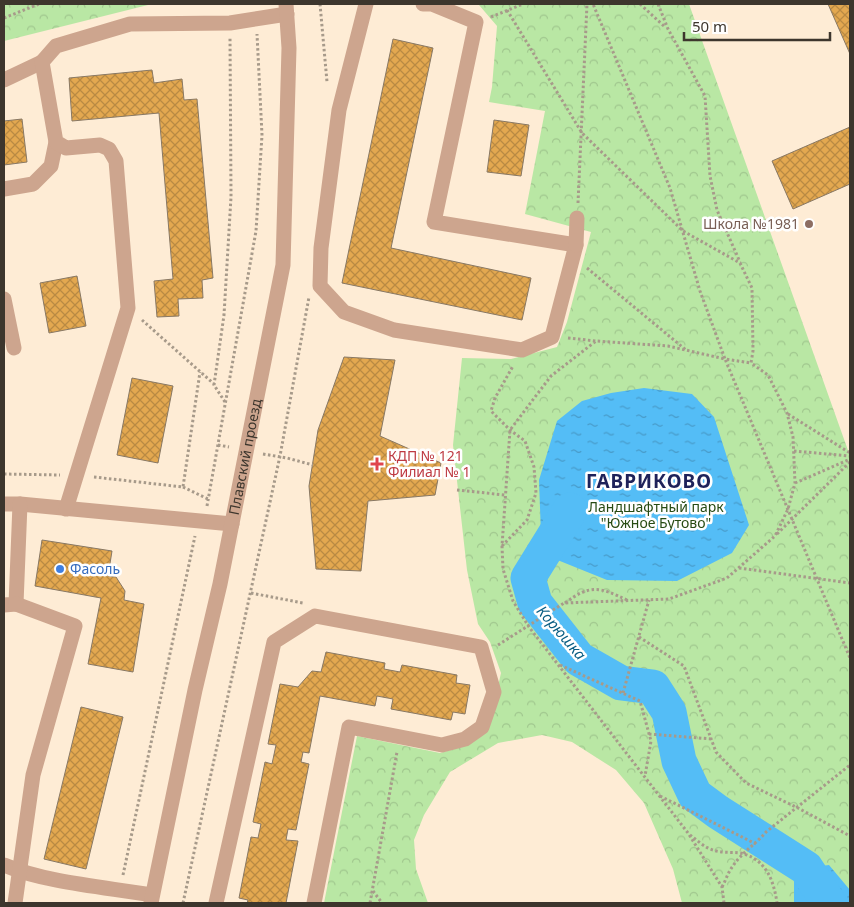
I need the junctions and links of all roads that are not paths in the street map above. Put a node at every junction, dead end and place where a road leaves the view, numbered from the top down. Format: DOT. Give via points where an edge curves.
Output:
graph roads {
  1 [pos="366,4"];
  2 [pos="423,4"];
  3 [pos="286,9"];
  4 [pos="42,62"];
  5 [pos="4,80"];
  6 [pos="56,142"];
  7 [pos="4,189"];
  8 [pos="578,218"];
  9 [pos="574,250"];
  10 [pos="4,299"];
  11 [pos="14,348"];
  12 [pos="4,504"];
  13 [pos="20,504"];
  14 [pos="66,509"];
  15 [pos="232,524"];
  16 [pos="10,604"];
  17 [pos="4,865"];
  18 [pos="19,871"];
  19 [pos="151,899"];
  20 [pos="15,903"];
  21 [pos="216,903"];
  22 [pos="314,903"];
  1 -- 9 [label="street" via="339,110 321,248 320,286 344,312 394,330 522,350 552,337"];
  2 -- 9 [label="street" via="432,4 476,22 434,222"];
  3 -- 4 [label="street" via="230,23 130,24 56,46"];
  3 -- 15 [label="street, Плавский проезд" via="289,48 283,265"];
  4 -- 5 [label="street"];
  4 -- 6 [label="street"];
  6 -- 7 [label="street" via="51,166 33,184"];
  6 -- 14 [label="street" via="66,148 100,144 110,149 116,161 128,308"];
  8 -- 9 [label="street"];
  10 -- 11 [label="street"];
  12 -- 13 [label="street"];
  13 -- 14 [label="street"];
  13 -- 16 [label="street"];
  14 -- 15 [label="street"];
  15 -- 19 [label="street, Плавский проезд"];
  16 -- 18 [label="street" via="75,626 33,775"];
  17 -- 18 [label="street"];
  18 -- 19 [label="street"];
  18 -- 20 [label="street"];
  21 -- 22 [label="street" via="274,642 315,616 482,647 494,692 482,726 465,739 442,745 349,727"];
}
